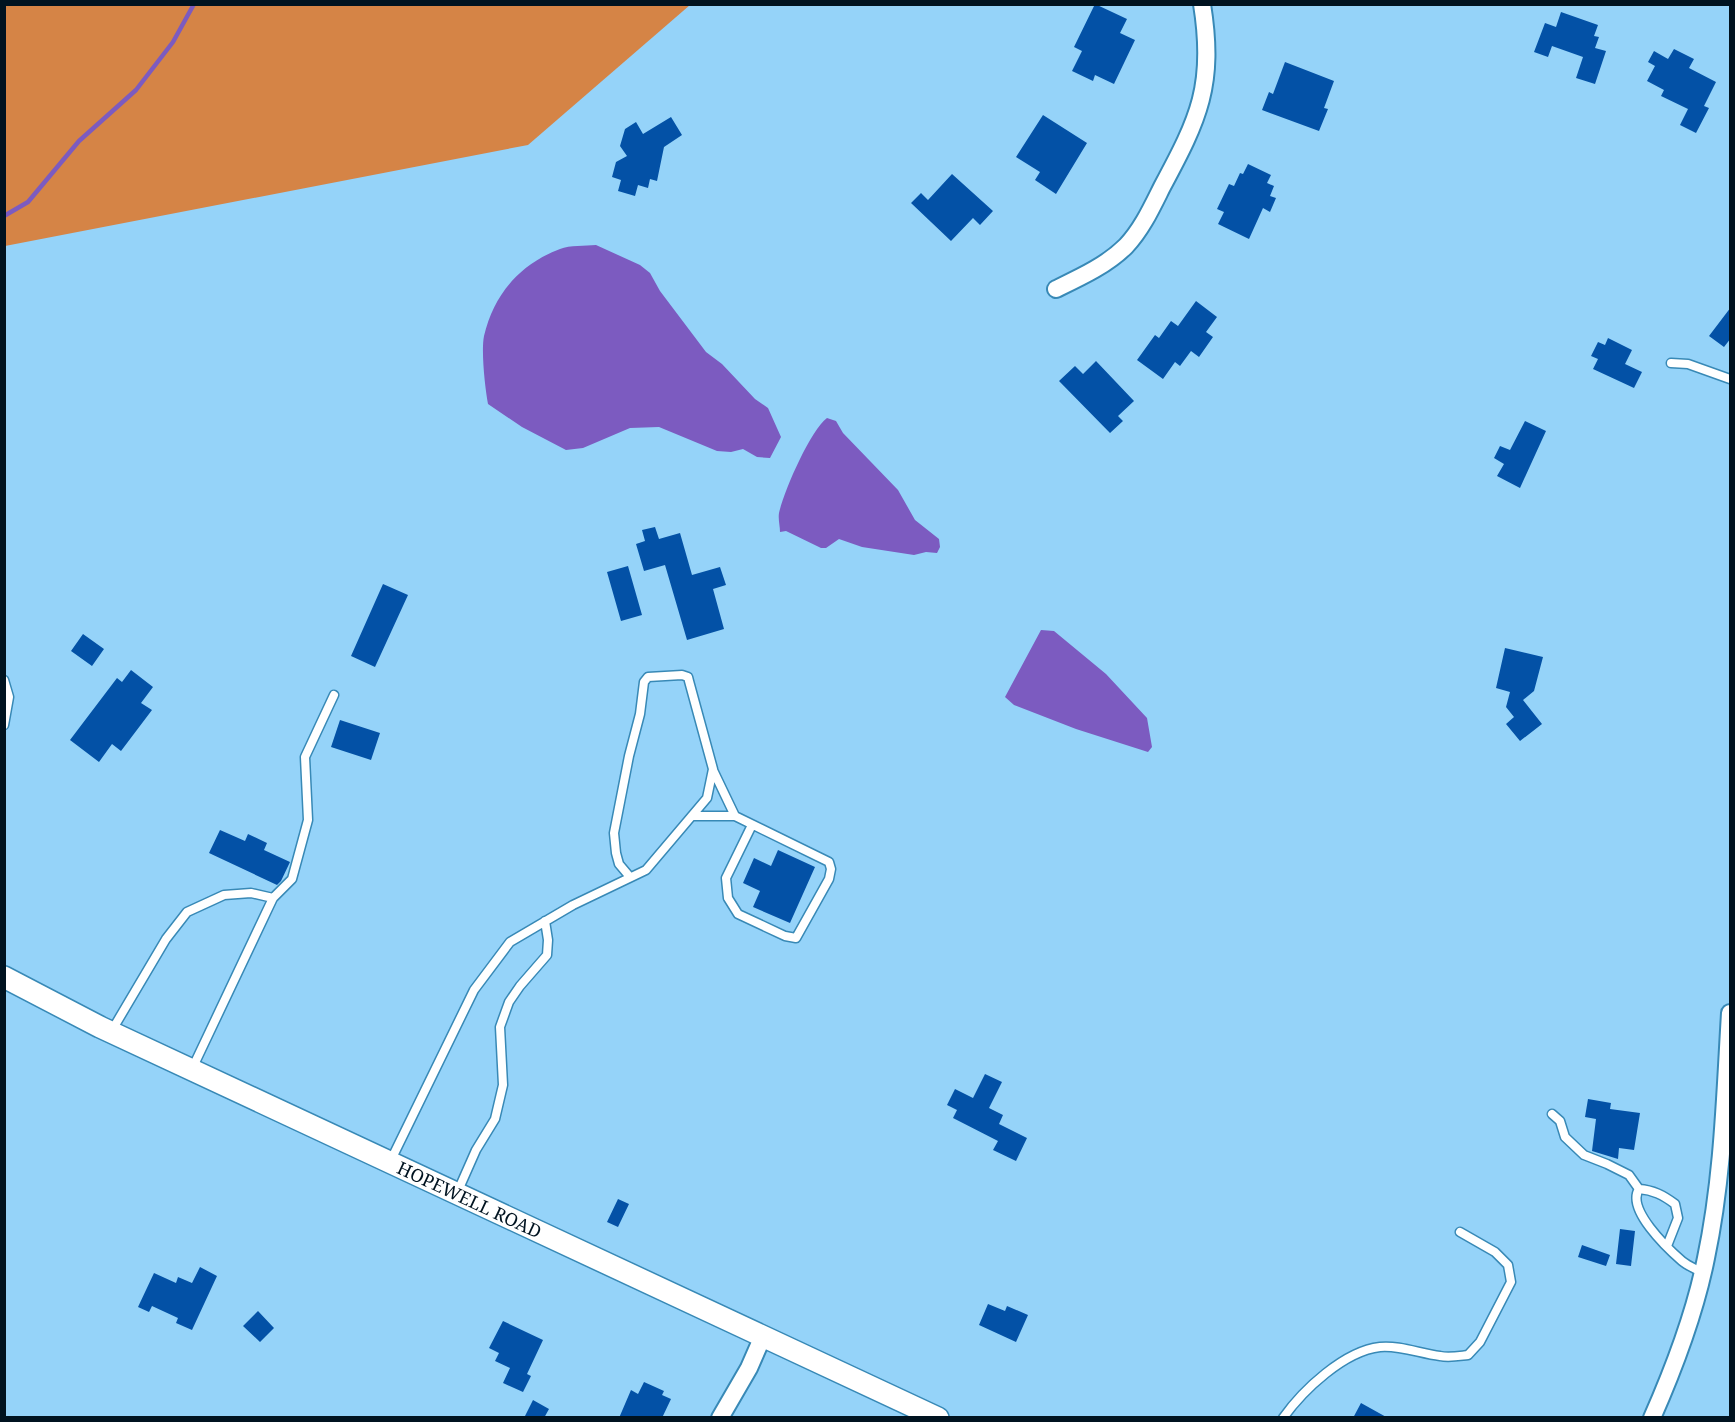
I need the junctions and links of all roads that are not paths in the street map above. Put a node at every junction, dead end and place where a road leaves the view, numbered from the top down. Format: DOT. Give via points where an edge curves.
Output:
graph roads {
  1 [pos="1202,4"];
  2 [pos="1056,289"];
  3 [pos="1671,363"];
  4 [pos="1731,379"];
  5 [pos="4,680"];
  6 [pos="334,695"];
  7 [pos="4,725"];
  8 [pos="713,769"];
  9 [pos="692,816"];
  10 [pos="735,816"];
  11 [pos="752,825"];
  12 [pos="630,878"];
  13 [pos="273,898"];
  14 [pos="545,921"];
  15 [pos="4,977"];
  16 [pos="1731,1013"];
  17 [pos="111,1032"];
  18 [pos="192,1069"];
  19 [pos="1552,1114"];
  20 [pos="390,1162"];
  21 [pos="1638,1189"];
  22 [pos="457,1193"];
  23 [pos="1460,1232"];
  24 [pos="1667,1246"];
  25 [pos="1703,1273"];
  26 [pos="763,1336"];
  27 [pos="720,1418"];
  28 [pos="938,1418"];
  29 [pos="1283,1418"];
  30 [pos="1652,1418"];
  1 -- 2 [label="street" via="1207,67 1199,112 1188,139 1141,227 1127,245 1110,260"];
  3 -- 4 [label="lane" via="1688,364"];
  5 -- 7 [label="lane" via="9,697"];
  6 -- 13 [label="lane" via="305,757 308,820 292,879"];
  8 -- 9 [label="lane" via="707,798"];
  8 -- 10 [label="lane"];
  8 -- 12 [label="lane" via="688,677 648,677 614,832 616,853"];
  9 -- 10 [label="lane"];
  9 -- 12 [label="lane" via="646,870"];
  10 -- 11 [label="lane"];
  11 -- 11 [label="lane" via="829,862 829,879 796,938 738,914 728,898 726,878"];
  12 -- 14 [label="lane"];
  13 -- 17 [label="lane" via="251,892 224,895 187,912 166,939"];
  13 -- 18 [label="lane"];
  14 -- 20 [label="lane" via="510,942 474,990"];
  14 -- 22 [label="lane" via="547,955 509,1002 500,1027 503,1085 497,1112"];
  15 -- 17 [label="street, HOPEWELL ROAD"];
  16 -- 25 [label="street" via="1720,1169"];
  17 -- 18 [label="street, HOPEWELL ROAD"];
  18 -- 20 [label="street, HOPEWELL ROAD"];
  19 -- 21 [label="lane" via="1560,1121 1565,1137 1584,1155 1629,1175"];
  20 -- 22 [label="street, HOPEWELL ROAD"];
  21 -- 24 [label="lane" via="1636,1203 1643,1219"];
  21 -- 24 [label="lane" via="1663,1195 1675,1204 1678,1218"];
  22 -- 26 [label="street, HOPEWELL ROAD"];
  23 -- 29 [label="lane" via="1508,1264 1511,1282 1480,1342 1468,1356 1442,1357 1380,1347 1355,1354 1323,1376"];
  24 -- 25 [label="lane" via="1684,1263"];
  25 -- 30 [label="street" via="1676,1363"];
  26 -- 27 [label="street"];
  26 -- 28 [label="street, HOPEWELL ROAD"];
}
